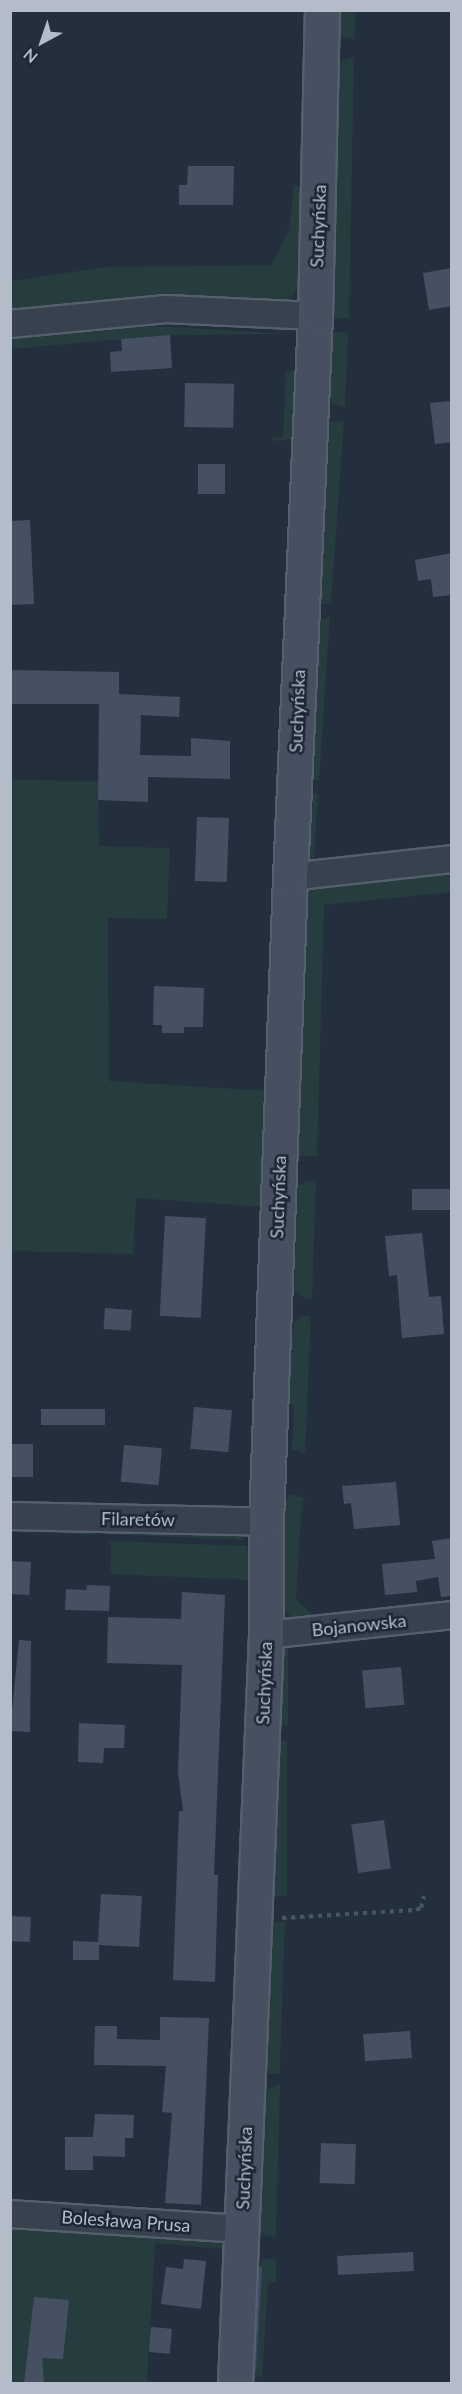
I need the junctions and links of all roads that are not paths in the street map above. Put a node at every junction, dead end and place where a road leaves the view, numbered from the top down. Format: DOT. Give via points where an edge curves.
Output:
graph roads {
  1 [pos="322,10"];
  2 [pos="315,316"];
  3 [pos="10,324"];
  4 [pos="452,859"];
  5 [pos="290,877"];
  6 [pos="10,1516"];
  7 [pos="266,1522"];
  8 [pos="452,1615"];
  9 [pos="266,1635"];
  10 [pos="10,2214"];
  11 [pos="241,2229"];
  12 [pos="235,2384"];
  1 -- 2 [label="street, Suchyńska"];
  2 -- 3 [label="street" via="166,309"];
  2 -- 5 [label="street, Suchyńska"];
  4 -- 5 [label="street"];
  5 -- 7 [label="street, Suchyńska"];
  6 -- 7 [label="street, Filaretów"];
  7 -- 9 [label="street, Suchyńska"];
  8 -- 9 [label="street, Bojanowska"];
  9 -- 11 [label="street, Suchyńska"];
  10 -- 11 [label="street, Bolesława Prusa"];
  11 -- 12 [label="street, Suchyńska"];
}
